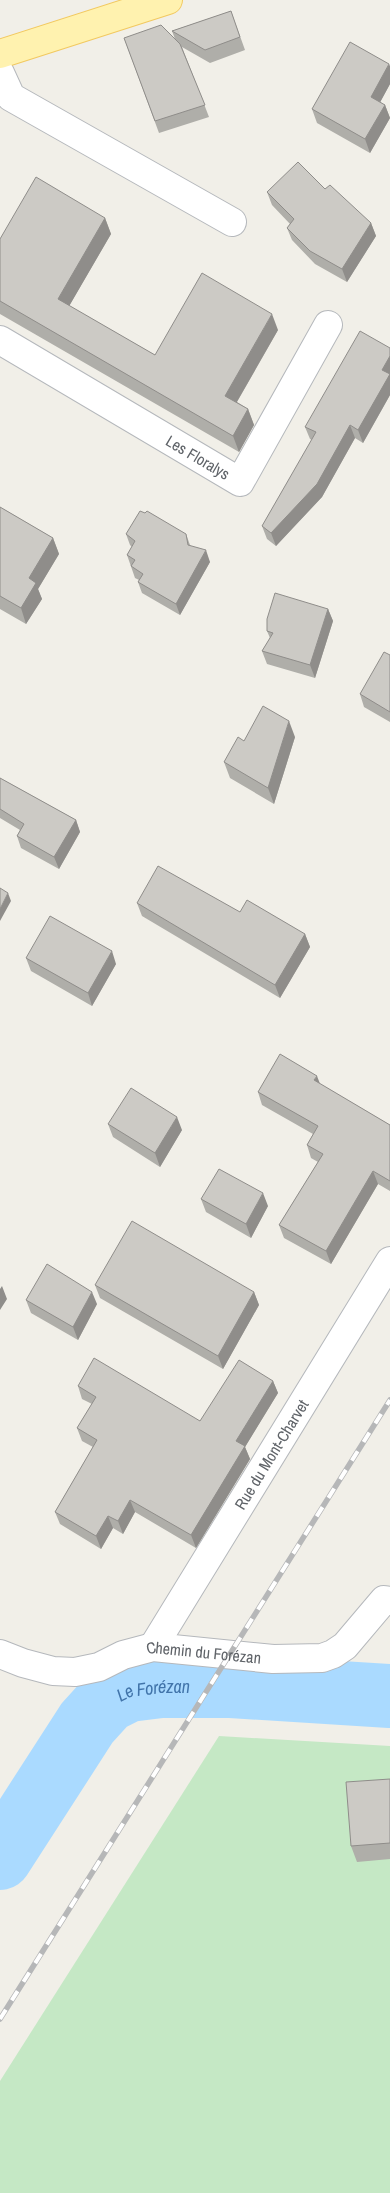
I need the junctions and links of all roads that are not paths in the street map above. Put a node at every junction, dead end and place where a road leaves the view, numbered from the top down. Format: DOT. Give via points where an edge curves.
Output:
graph roads {
  1 [pos="168,0"];
  2 [pos="0,54"];
  3 [pos="0,73"];
  4 [pos="232,222"];
  5 [pos="328,325"];
  6 [pos="0,340"];
  7 [pos="390,1261"];
  8 [pos="390,1601"];
  9 [pos="153,1647"];
  10 [pos="0,1654"];
  1 -- 2 [label="main road"];
  3 -- 4 [label="street" via="11,97"];
  5 -- 6 [label="street, Les Floralys" via="240,482"];
  7 -- 9 [label="street, Rue du Mont-Charvet"];
  8 -- 9 [label="street, Chemin du Forézan" via="384,1600 345,1646 322,1658 273,1659"];
  9 -- 10 [label="street, Chemin du Forézan" via="123,1655 99,1667 75,1672 53,1671"];
}
